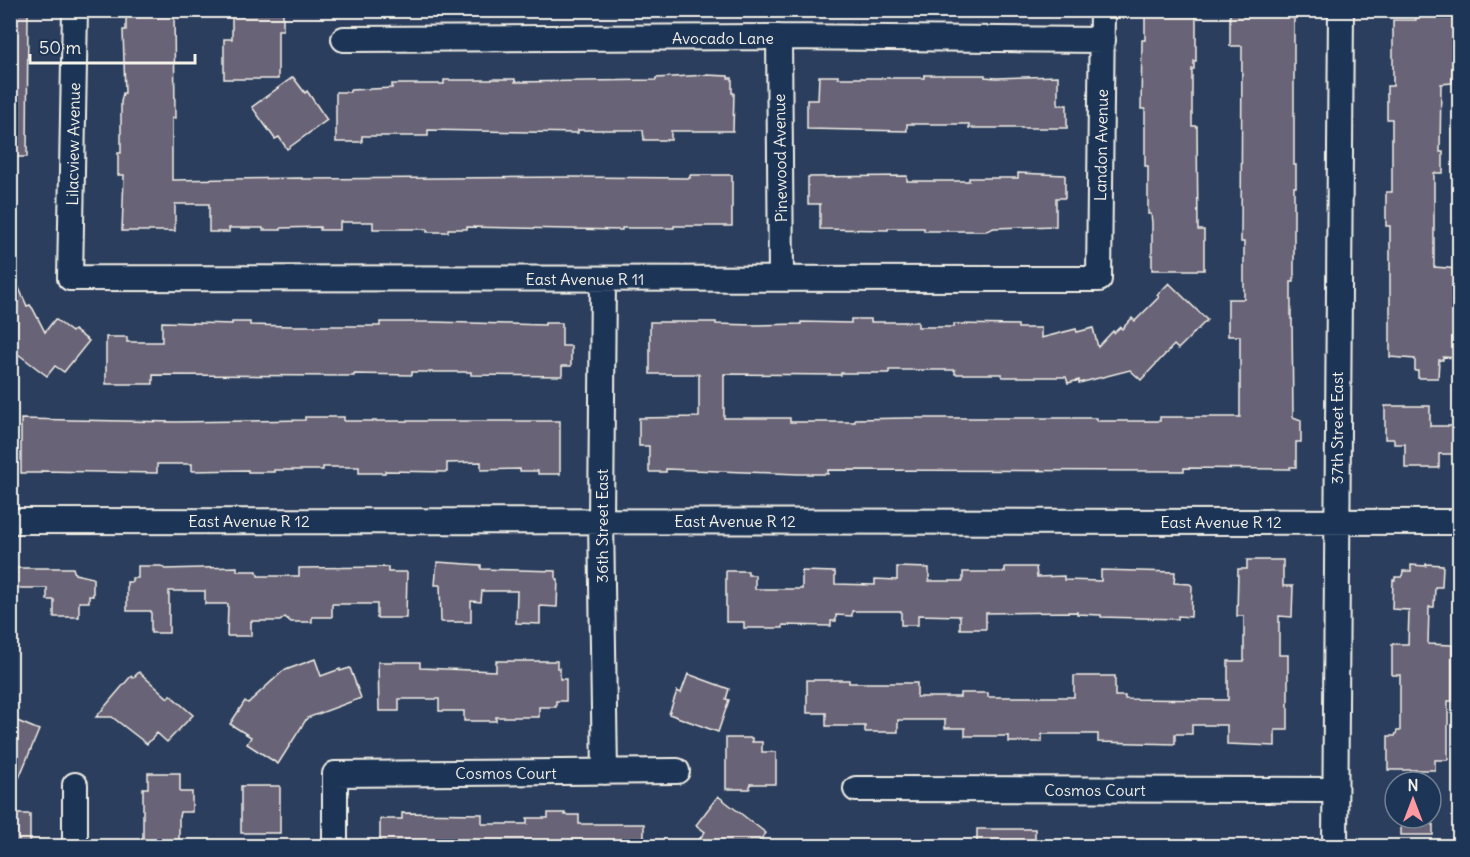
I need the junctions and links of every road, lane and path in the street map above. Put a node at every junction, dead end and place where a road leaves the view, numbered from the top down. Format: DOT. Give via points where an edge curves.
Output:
graph roads {
  1 [pos="75,10"];
  2 [pos="1102,10"];
  3 [pos="1341,10"];
  4 [pos="779,38"];
  5 [pos="344,39"];
  6 [pos="1103,40"];
  7 [pos="70,278"];
  8 [pos="782,278"];
  9 [pos="603,279"];
  10 [pos="1099,279"];
  11 [pos="10,521"];
  12 [pos="601,521"];
  13 [pos="1336,522"];
  14 [pos="1460,522"];
  15 [pos="677,771"];
  16 [pos="605,772"];
  17 [pos="75,785"];
  18 [pos="856,789"];
  19 [pos="1335,790"];
  20 [pos="75,846"];
  21 [pos="335,846"];
  22 [pos="1335,846"];
  1 -- 7 [label="street, Lilacview Avenue"];
  2 -- 6 [label="street, Landon Avenue"];
  3 -- 13 [label="street, 37th Street East"];
  4 -- 5 [label="street, Avocado Lane"];
  4 -- 6 [label="street, Avocado Lane"];
  4 -- 8 [label="street, Pinewood Avenue"];
  6 -- 10 [label="street, Landon Avenue"];
  7 -- 9 [label="street, East Avenue R 11"];
  8 -- 9 [label="street, East Avenue R 11"];
  8 -- 10 [label="street, East Avenue R 11"];
  9 -- 12 [label="street, 36th Street East"];
  11 -- 12 [label="street, East Avenue R 12"];
  12 -- 13 [label="street, East Avenue R 12"];
  12 -- 16 [label="street, 36th Street East"];
  13 -- 14 [label="street, East Avenue R 12"];
  13 -- 19 [label="street, 37th Street East"];
  15 -- 16 [label="street, Cosmos Court"];
  16 -- 21 [label="street, Cosmos Court" via="335,774"];
  17 -- 20 [label="street"];
  18 -- 19 [label="street, Cosmos Court"];
  19 -- 22 [label="street, 37th Street East"];
}
